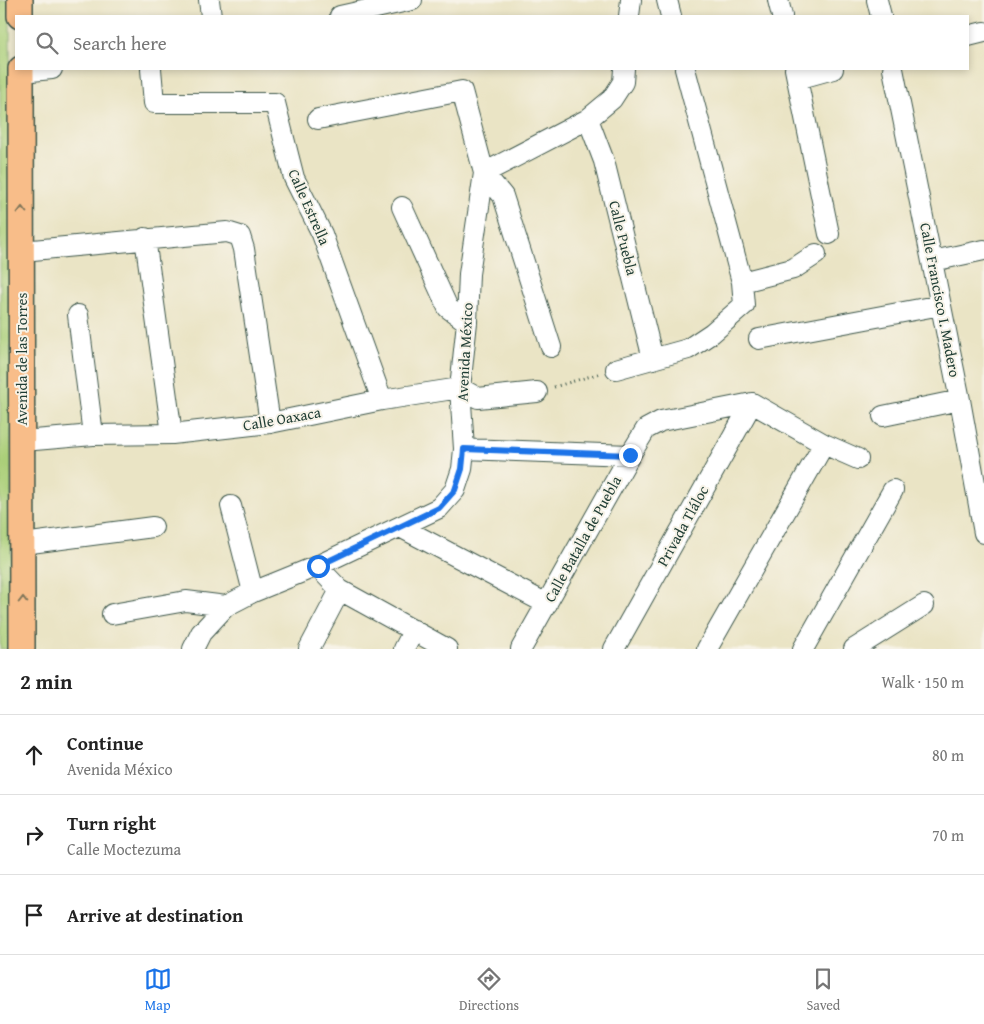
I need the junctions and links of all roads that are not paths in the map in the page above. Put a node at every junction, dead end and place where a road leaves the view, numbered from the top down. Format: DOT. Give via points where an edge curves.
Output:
graph roads {
  1 [pos="20,0"];
  2 [pos="209,0"];
  3 [pos="412,0"];
  4 [pos="631,0"];
  5 [pos="667,0"];
  6 [pos="778,0"];
  7 [pos="877,0"];
  8 [pos="20,15"];
  9 [pos="211,15"];
  10 [pos="344,15"];
  11 [pos="629,15"];
  12 [pos="671,15"];
  13 [pos="782,15"];
  14 [pos="881,15"];
  15 [pos="984,32"];
  16 [pos="969,36"];
  17 [pos="21,70"];
  18 [pos="151,70"];
  19 [pos="624,70"];
  20 [pos="685,70"];
  21 [pos="826,70"];
  22 [pos="893,70"];
  23 [pos="796,74"];
  24 [pos="318,119"];
  25 [pos="588,119"];
  26 [pos="484,173"];
  27 [pos="402,207"];
  28 [pos="829,234"];
  29 [pos="145,238"];
  30 [pos="984,250"];
  31 [pos="22,251"];
  32 [pos="816,254"];
  33 [pos="933,261"];
  34 [pos="742,282"];
  35 [pos="942,305"];
  36 [pos="78,315"];
  37 [pos="467,322"];
  38 [pos="759,339"];
  39 [pos="551,347"];
  40 [pos="653,359"];
  41 [pos="616,369"];
  42 [pos="460,388"];
  43 [pos="537,392"];
  44 [pos="382,400"];
  45 [pos="960,400"];
  46 [pos="752,403"];
  47 [pos="883,416"];
  48 [pos="270,423"];
  49 [pos="172,434"];
  50 [pos="93,435"];
  51 [pos="23,440"];
  52 [pos="824,444"];
  53 [pos="464,449"];
  54 [pos="630,455"];
  55 [pos="858,459"];
  56 [pos="892,490"];
  57 [pos="231,506"];
  58 [pos="153,527"];
  59 [pos="400,527"];
  60 [pos="984,533"];
  61 [pos="23,544"];
  62 [pos="318,566"];
  63 [pos="340,590"];
  64 [pos="253,592"];
  65 [pos="546,604"];
  66 [pos="924,605"];
  67 [pos="226,606"];
  68 [pos="112,614"];
  69 [pos="414,630"];
  70 [pos="22,649"];
  71 [pos="193,649"];
  72 [pos="309,649"];
  73 [pos="404,649"];
  74 [pos="448,649"];
  75 [pos="521,649"];
  76 [pos="614,649"];
  77 [pos="706,649"];
  78 [pos="803,649"];
  79 [pos="854,649"];
  1 -- 8 [label="main road"];
  2 -- 9 [label="street"];
  3 -- 10 [label="street"];
  4 -- 11 [label="street"];
  5 -- 12 [label="street"];
  6 -- 13 [label="street"];
  7 -- 14 [label="street"];
  15 -- 16 [label="street"];
  31 -- 17 [label="main road, Avenida de las Torres, one-way"];
  18 -- 44 [label="street, Calle Estrella" via="154,103 275,103 294,178 322,234"];
  19 -- 25 [label="street" via="623,82 612,99"];
  20 -- 34 [label="street"];
  21 -- 23 [label="street"];
  22 -- 33 [label="street, Calle Francisco I. Madero"];
  23 -- 28 [label="street"];
  24 -- 26 [label="street" via="462,91"];
  25 -- 26 [label="street"];
  25 -- 40 [label="street, Calle Puebla" via="604,161"];
  26 -- 37 [label="street, Avenida México" via="469,274"];
  26 -- 39 [label="street" via="503,196"];
  27 -- 37 [label="street" via="448,308"];
  29 -- 31 [label="street"];
  29 -- 48 [label="street" via="227,232 240,236"];
  29 -- 49 [label="street"];
  30 -- 33 [label="street"];
  31 -- 51 [label="main road, Avenida de las Torres"];
  32 -- 34 [label="street" via="793,269"];
  33 -- 35 [label="street, Calle Francisco I. Madero"];
  34 -- 40 [label="street" via="744,306 688,349"];
  35 -- 38 [label="street"];
  35 -- 45 [label="street, Calle Francisco I. Madero"];
  36 -- 50 [label="street"];
  37 -- 42 [label="street, Avenida México"];
  40 -- 41 [label="street"];
  42 -- 43 [label="street" via="478,398"];
  42 -- 44 [label="street, Calle Oaxaca"];
  42 -- 53 [label="street, Avenida México"];
  44 -- 48 [label="street, Calle Oaxaca"];
  45 -- 47 [label="street"];
  45 -- 60 [label="street, Calle Francisco I. Madero"];
  46 -- 52 [label="street"];
  46 -- 54 [label="street, Calle Batalla de Puebla" via="661,421 646,429"];
  46 -- 76 [label="street, Privada Tláloc"];
  48 -- 49 [label="street, Calle Oaxaca"];
  49 -- 50 [label="street, Calle Oaxaca"];
  50 -- 51 [label="street, Calle Oaxaca"];
  51 -- 61 [label="main road, Avenida de las Torres"];
  52 -- 55 [label="street"];
  52 -- 77 [label="street"];
  53 -- 54 [label="street"];
  53 -- 59 [label="street, Avenida México" via="455,490 439,508"];
  54 -- 65 [label="street, Calle Batalla de Puebla"];
  56 -- 78 [label="street"];
  57 -- 64 [label="street"];
  58 -- 61 [label="street"];
  59 -- 62 [label="street, Avenida México"];
  59 -- 65 [label="street"];
  70 -- 61 [label="main road, Avenida de las Torres, one-way"];
  62 -- 63 [label="street"];
  62 -- 64 [label="street, Avenida México"];
  63 -- 69 [label="street"];
  63 -- 72 [label="street"];
  64 -- 67 [label="street, Avenida México"];
  65 -- 75 [label="street, Calle Batalla de Puebla"];
  66 -- 79 [label="street"];
  67 -- 68 [label="street" via="186,601"];
  67 -- 71 [label="street, Avenida México" via="201,633"];
  69 -- 73 [label="street"];
  69 -- 74 [label="street"];
}
